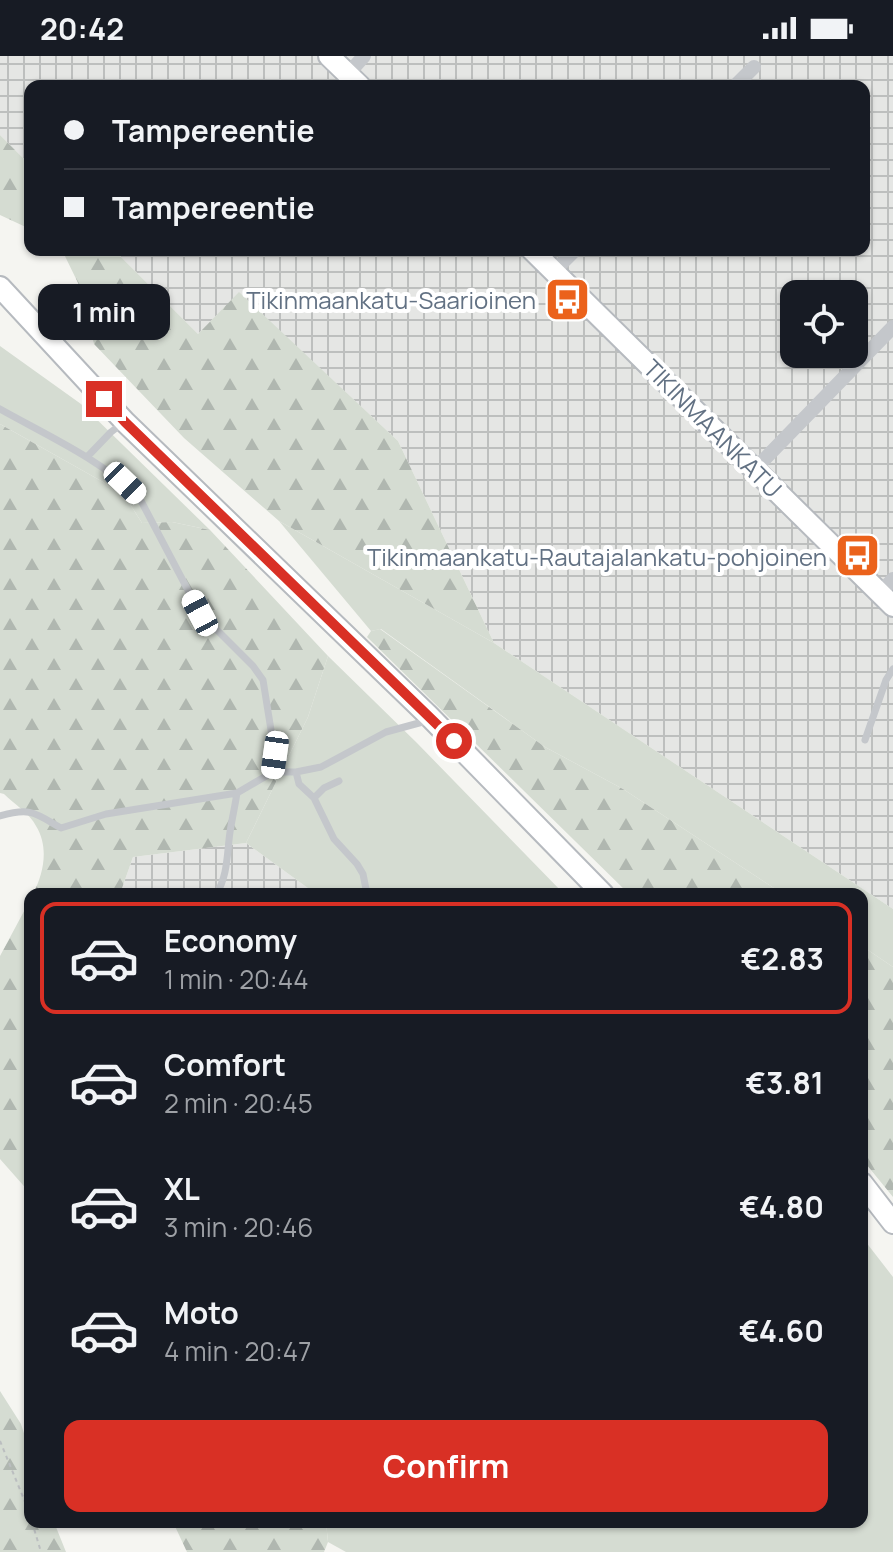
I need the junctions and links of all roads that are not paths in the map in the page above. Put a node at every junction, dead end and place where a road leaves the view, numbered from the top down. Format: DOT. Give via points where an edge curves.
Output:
graph roads {
  1 [pos="329,56"];
  2 [pos="364,56"];
  3 [pos="754,67"];
  4 [pos="354,80"];
  5 [pos="741,80"];
  6 [pos="538,256"];
  7 [pos="569,256"];
  8 [pos="554,271"];
  9 [pos="0,287"];
  10 [pos="893,327"];
  11 [pos="0,409"];
  12 [pos="125,422"];
  13 [pos="87,457"];
  14 [pos="755,469"];
  15 [pos="889,593"];
  16 [pos="893,669"];
  17 [pos="432,719"];
  18 [pos="865,740"];
  19 [pos="273,772"];
  20 [pos="296,772"];
  21 [pos="339,781"];
  22 [pos="237,793"];
  23 [pos="314,798"];
  24 [pos="0,816"];
  25 [pos="220,888"];
  26 [pos="366,888"];
  27 [pos="597,888"];
  28 [pos="868,1191"];
  29 [pos="893,1223"];
  1 -- 4 [label="main road"];
  2 -- 4 [label="street"];
  3 -- 5 [label="street"];
  6 -- 8 [label="main road, TIKINMAANKATU"];
  7 -- 8 [label="street"];
  8 -- 14 [label="main road, TIKINMAANKATU"];
  9 -- 12 [label="main road"];
  10 -- 14 [label="street"];
  11 -- 13 [label="lane"];
  12 -- 13 [label="lane"];
  12 -- 17 [label="main road"];
  13 -- 19 [label="lane" via="139,497 200,613 263,680"];
  14 -- 15 [label="main road, TIKINMAANKATU"];
  16 -- 18 [label="lane"];
  17 -- 20 [label="lane" via="386,732 321,767"];
  17 -- 27 [label="main road"];
  19 -- 20 [label="lane"];
  19 -- 22 [label="lane"];
  20 -- 23 [label="lane" via="299,784"];
  21 -- 23 [label="lane"];
  22 -- 24 [label="lane" via="106,814 61,828 33,812"];
  22 -- 25 [label="lane"];
  23 -- 26 [label="lane" via="334,839 363,874"];
  28 -- 29 [label="main road"];
}
